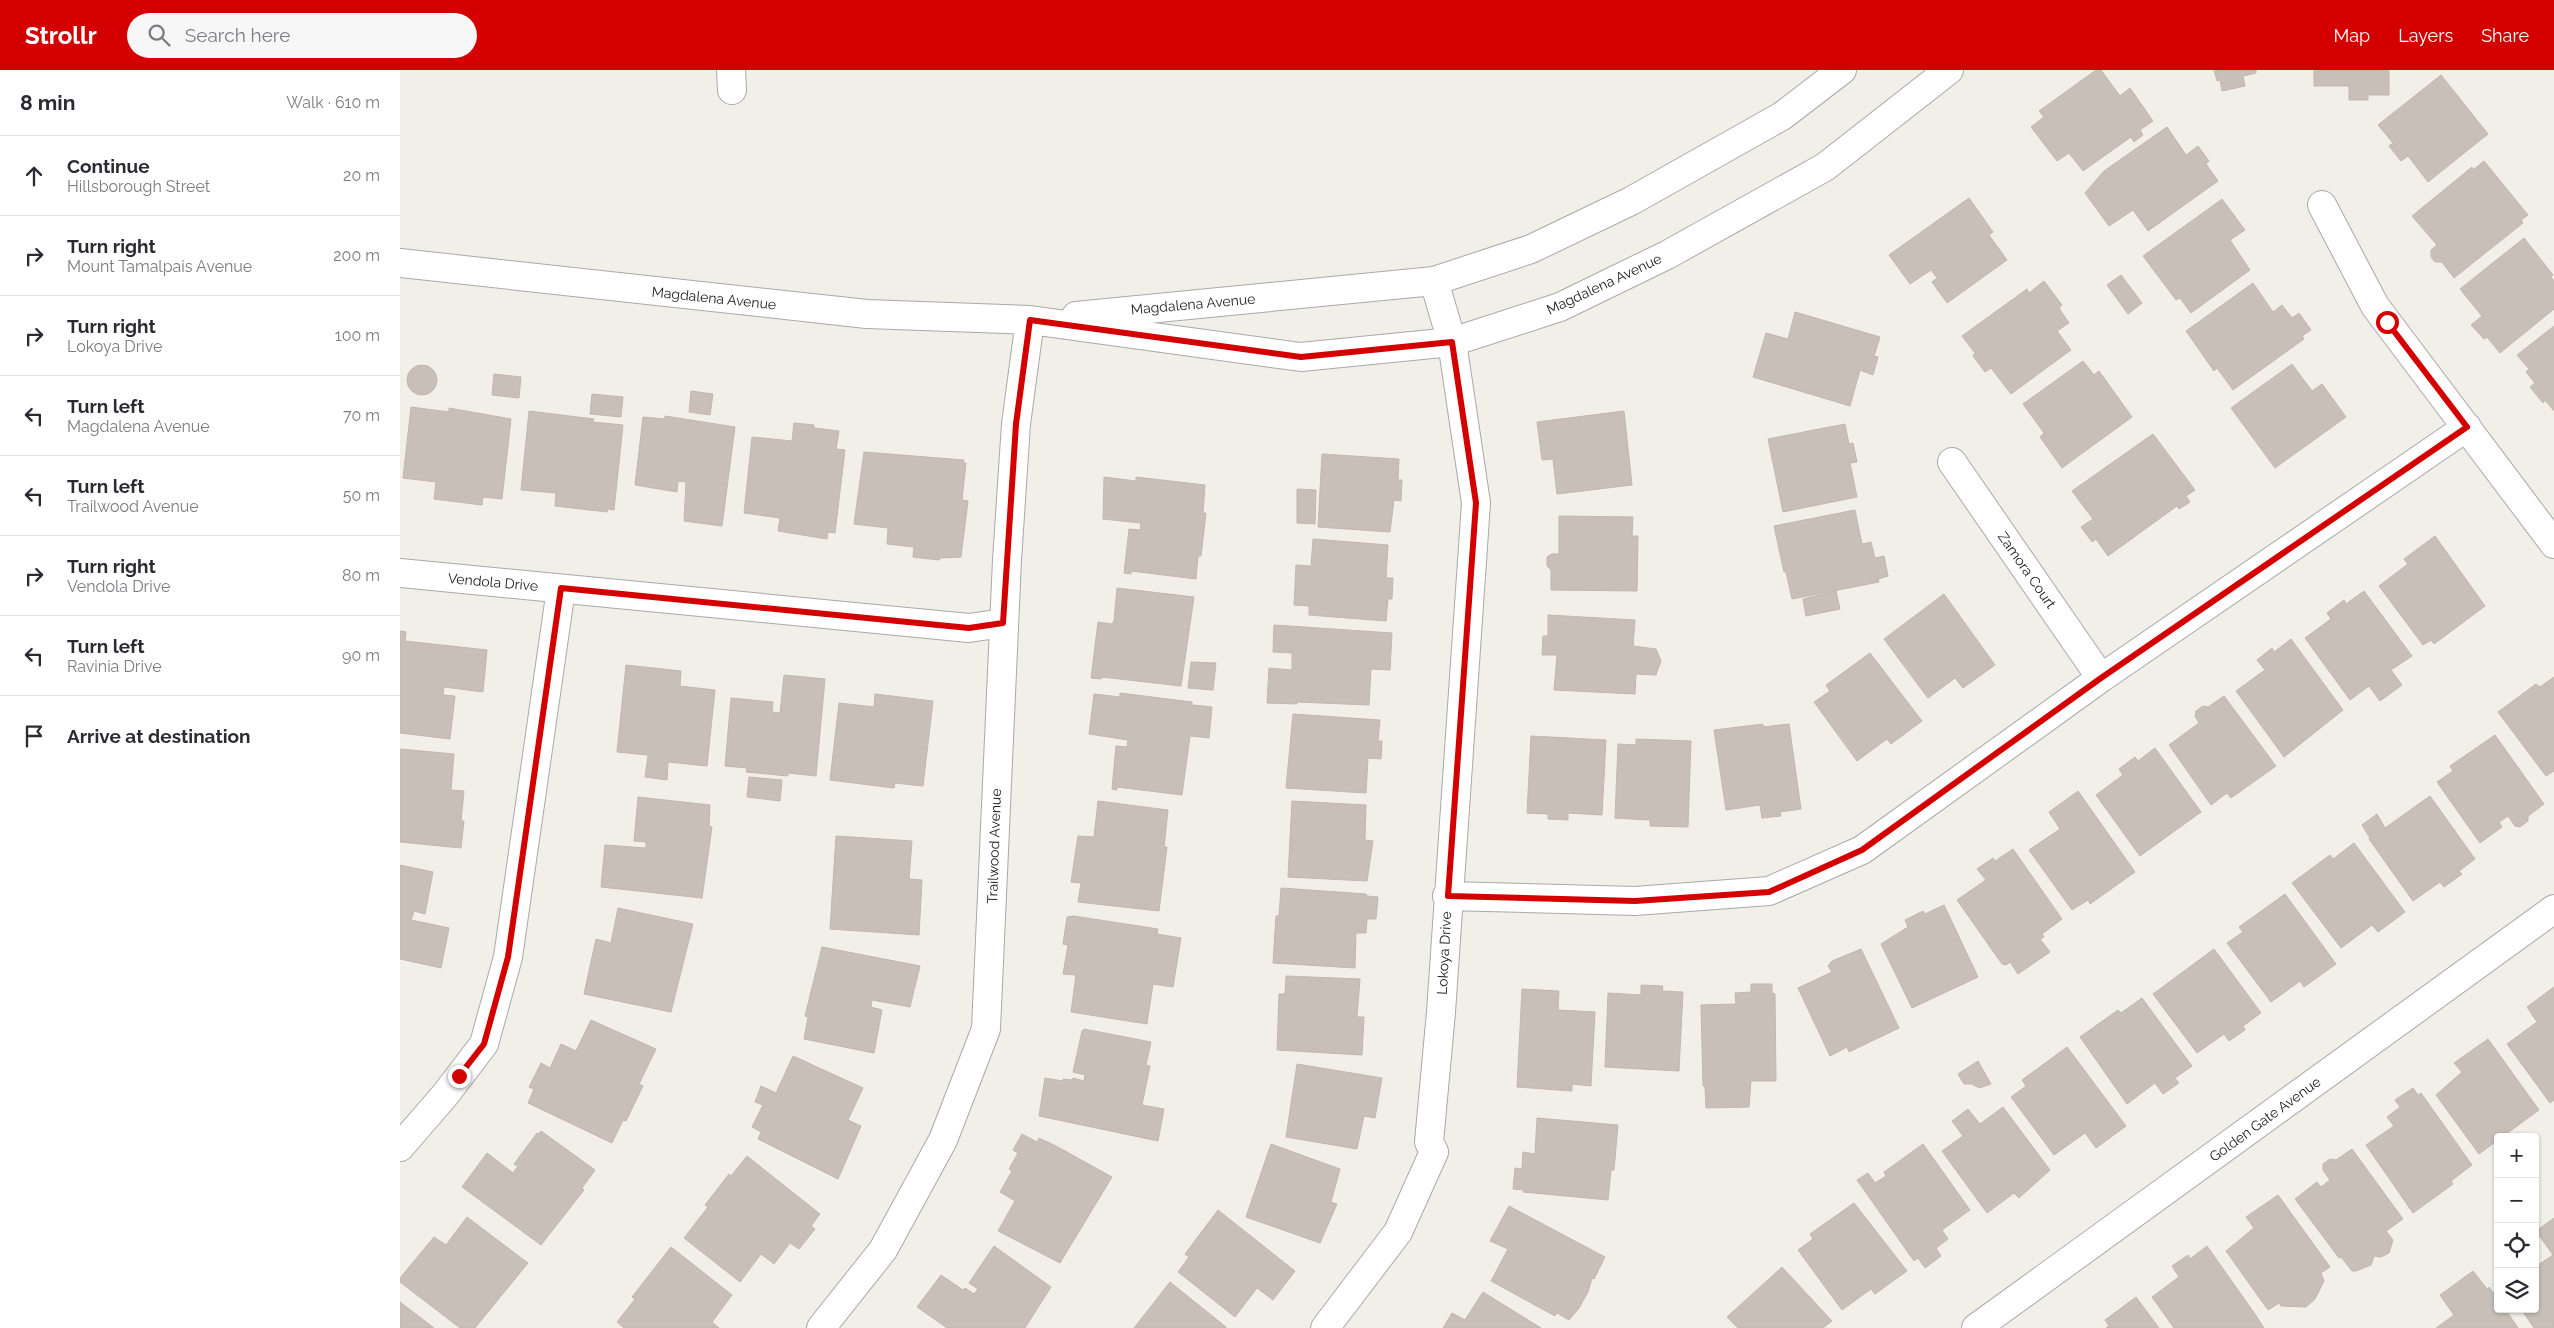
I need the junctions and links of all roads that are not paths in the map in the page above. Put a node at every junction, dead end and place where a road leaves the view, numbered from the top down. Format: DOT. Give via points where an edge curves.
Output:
graph roads {
  1 [pos="1842,70"];
  2 [pos="1949,70"];
  3 [pos="2322,205"];
  4 [pos="400,263"];
  5 [pos="1434,281"];
  6 [pos="1030,320"];
  7 [pos="1452,342"];
  8 [pos="2467,427"];
  9 [pos="1952,462"];
  10 [pos="2554,544"];
  11 [pos="400,573"];
  12 [pos="561,588"];
  13 [pos="1003,623"];
  14 [pos="2101,678"];
  15 [pos="1448,896"];
  16 [pos="2554,909"];
  17 [pos="400,1147"];
  18 [pos="821,1328"];
  19 [pos="1325,1328"];
  20 [pos="1976,1328"];
  1 -- 5 [label="street, Magdalena Avenue" via="1782,116 1631,201 1530,249"];
  2 -- 7 [label="street, Magdalena Avenue" via="1825,166 1667,256 1560,307"];
  3 -- 8 [label="street" via="2375,306"];
  4 -- 6 [label="street, Magdalena Avenue" via="867,314"];
  5 -- 6 [label="street, Magdalena Avenue"];
  5 -- 7 [label="street, Lokoya Drive"];
  6 -- 7 [label="street, Magdalena Avenue" via="1301,357"];
  6 -- 13 [label="street, Trailwood Avenue" via="1016,424"];
  7 -- 15 [label="street, Lokoya Drive" via="1476,503"];
  8 -- 10 [label="street"];
  8 -- 14 [label="street"];
  9 -- 14 [label="street, Zamora Court"];
  11 -- 12 [label="street, Vendola Drive"];
  12 -- 13 [label="street, Vendola Drive" via="969,628"];
  12 -- 17 [label="street" via="508,957 484,1044"];
  13 -- 18 [label="street, Trailwood Avenue" via="986,1029 943,1140 883,1250"];
  14 -- 15 [label="street" via="1862,850 1769,892 1635,901"];
  15 -- 19 [label="street, Lokoya Drive" via="1429,1142 1434,1152 1398,1232"];
  16 -- 20 [label="street, Golden Gate Avenue"];
}
